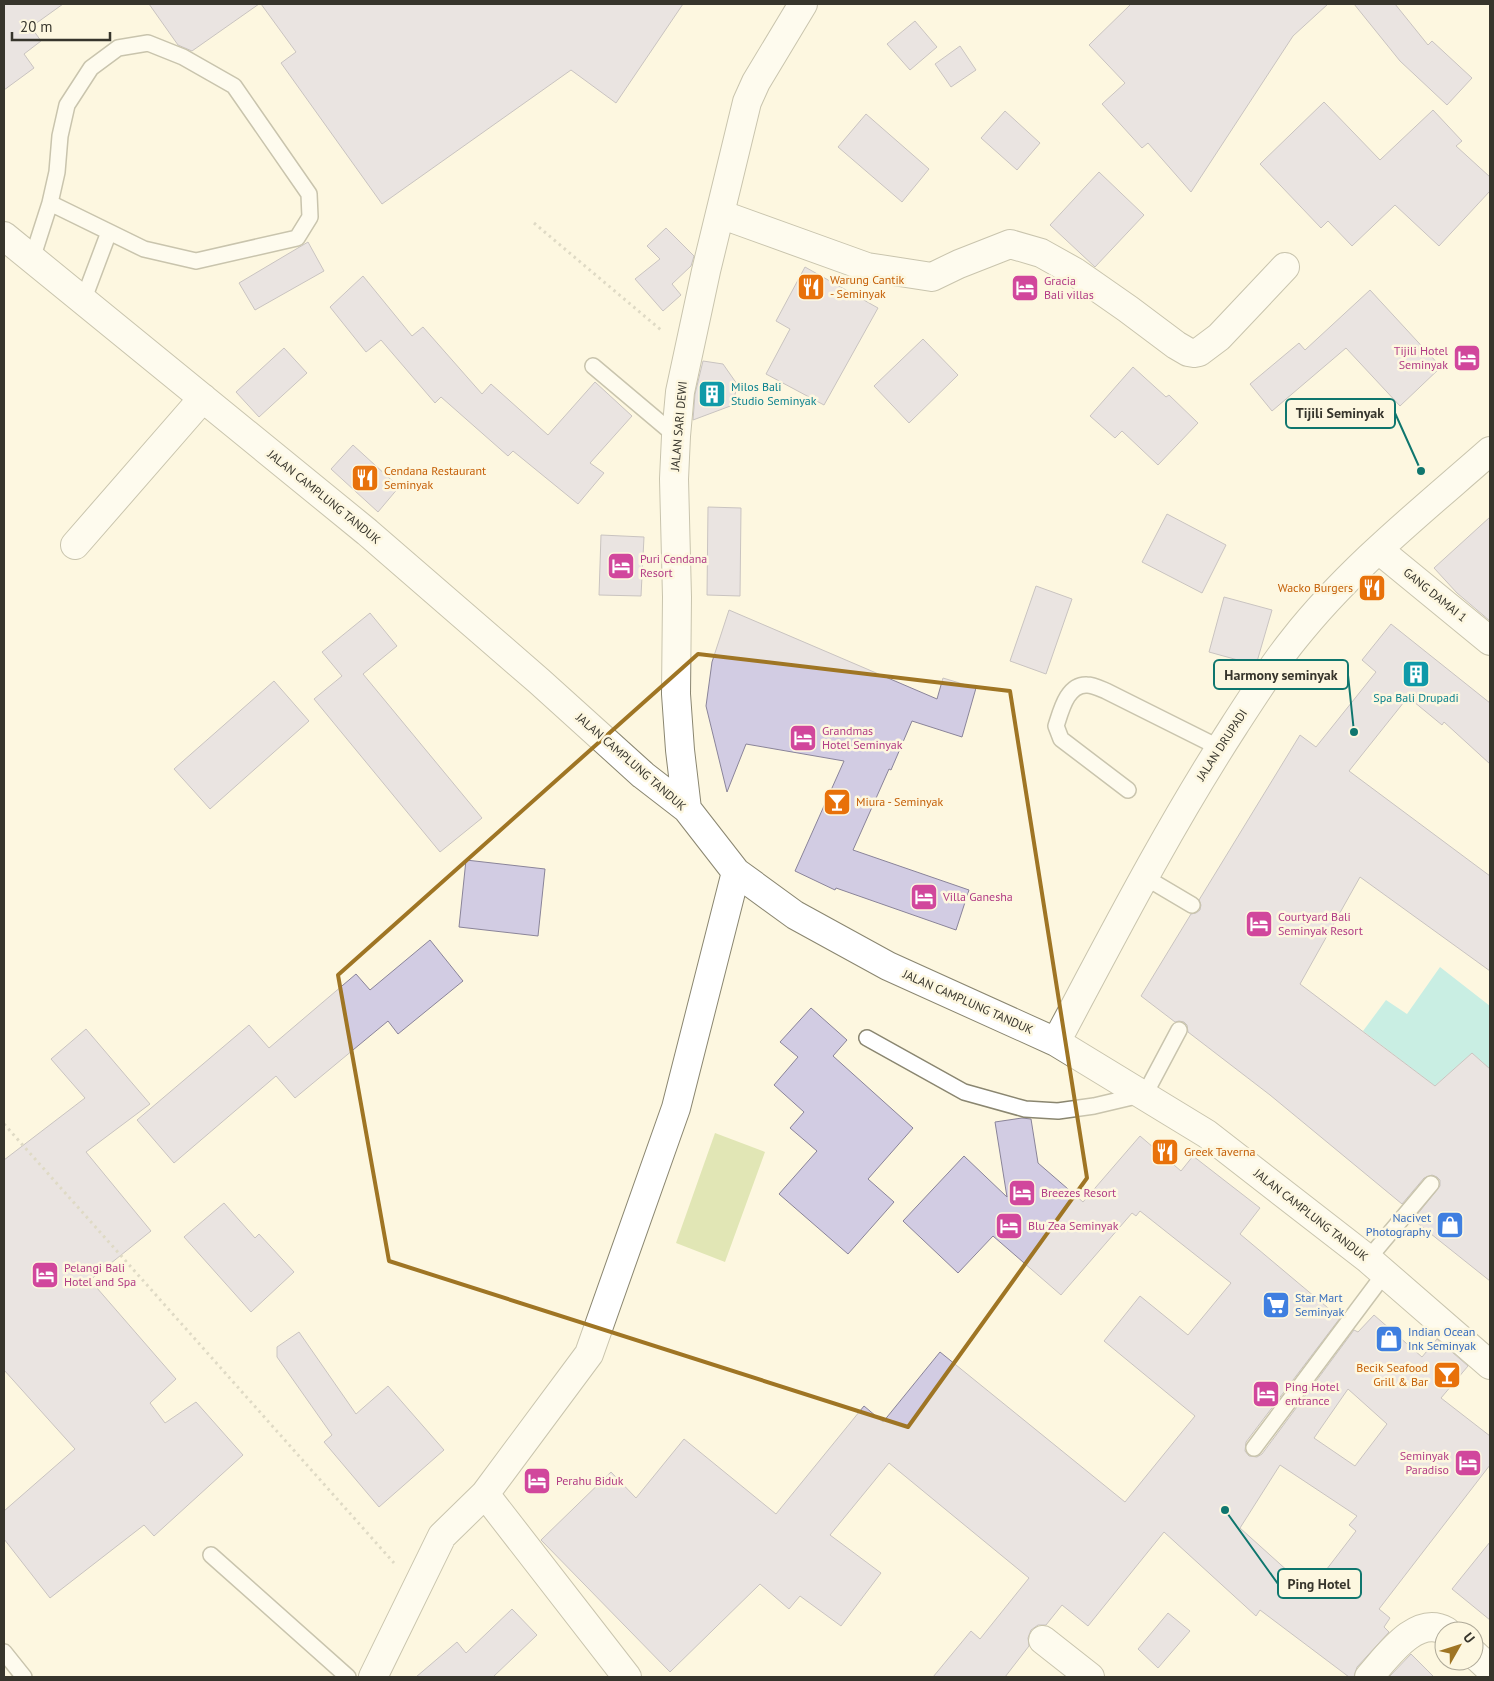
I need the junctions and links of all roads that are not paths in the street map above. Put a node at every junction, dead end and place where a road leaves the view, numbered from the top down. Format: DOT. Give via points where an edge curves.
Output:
graph roads {
  1 [pos="803,4"];
  2 [pos="50,203"];
  3 [pos="720,214"];
  4 [pos="109,232"];
  5 [pos="4,236"];
  6 [pos="32,259"];
  7 [pos="1285,267"];
  8 [pos="83,301"];
  9 [pos="593,366"];
  10 [pos="203,398"];
  11 [pos="676,436"];
  12 [pos="1490,451"];
  13 [pos="75,545"];
  14 [pos="1379,550"];
  15 [pos="1490,641"];
  16 [pos="1220,748"];
  17 [pos="1128,790"];
  18 [pos="686,809"];
  19 [pos="736,872"];
  20 [pos="1143,876"];
  21 [pos="1192,905"];
  22 [pos="1179,1030"];
  23 [pos="867,1038"];
  24 [pos="1056,1042"];
  25 [pos="1144,1094"];
  26 [pos="1431,1184"];
  27 [pos="1376,1266"];
  28 [pos="1490,1365"];
  29 [pos="1254,1448"];
  30 [pos="484,1494"];
  31 [pos="211,1555"];
  32 [pos="1434,1628"];
  33 [pos="1043,1640"];
  34 [pos="4,1652"];
  35 [pos="24,1677"];
  36 [pos="348,1677"];
  37 [pos="373,1677"];
  38 [pos="627,1677"];
  39 [pos="1090,1677"];
  40 [pos="1369,1677"];
  1 -- 3 [label="street, JALAN SARI DEWI" via="747,102"];
  2 -- 4 [label="lane"];
  2 -- 4 [label="lane" via="67,106 91,68 118,48 148,43 183,57 234,86 309,194 310,217 297,238 196,261 144,249"];
  2 -- 6 [label="lane"];
  3 -- 7 [label="street" via="867,267 932,277 1010,244 1041,253 1075,272 1176,346 1194,353 1219,337"];
  3 -- 11 [label="street, JALAN SARI DEWI" via="680,392"];
  4 -- 8 [label="lane"];
  5 -- 6 [label="street, JALAN CAMPLUNG TANDUK"];
  6 -- 8 [label="street, JALAN CAMPLUNG TANDUK"];
  8 -- 10 [label="street, JALAN CAMPLUNG TANDUK"];
  9 -- 11 [label="lane"];
  10 -- 13 [label="street"];
  10 -- 18 [label="street, JALAN CAMPLUNG TANDUK" via="367,532 642,775"];
  11 -- 18 [label="street, JALAN SARI DEWI" via="676,694"];
  12 -- 14 [label="street, JALAN DRUPADI"];
  14 -- 15 [label="street, GANG DAMAI 1"];
  14 -- 16 [label="street, JALAN DRUPADI" via="1335,592 1294,639"];
  16 -- 17 [label="lane" via="1106,691 1088,684 1077,686 1065,700 1056,726 1061,739"];
  16 -- 20 [label="street, JALAN DRUPADI"];
  18 -- 19 [label="street, JALAN CAMPLUNG TANDUK"];
  19 -- 24 [label="street, JALAN CAMPLUNG TANDUK" via="795,915 888,966"];
  19 -- 30 [label="street" via="676,1108 589,1354"];
  20 -- 21 [label="lane"];
  20 -- 24 [label="street, JALAN DRUPADI"];
  22 -- 25 [label="lane"];
  23 -- 25 [label="lane" via="964,1092 1025,1109 1058,1111"];
  24 -- 25 [label="street, JALAN CAMPLUNG TANDUK"];
  25 -- 27 [label="street, JALAN CAMPLUNG TANDUK" via="1207,1134"];
  26 -- 27 [label="lane"];
  27 -- 28 [label="street, JALAN CAMPLUNG TANDUK"];
  27 -- 29 [label="lane"];
  30 -- 37 [label="street" via="442,1536"];
  30 -- 38 [label="street"];
  31 -- 36 [label="lane"];
  32 -- 40 [label="street" via="1411,1633"];
  33 -- 39 [label="street"];
  34 -- 35 [label="lane"];
}
